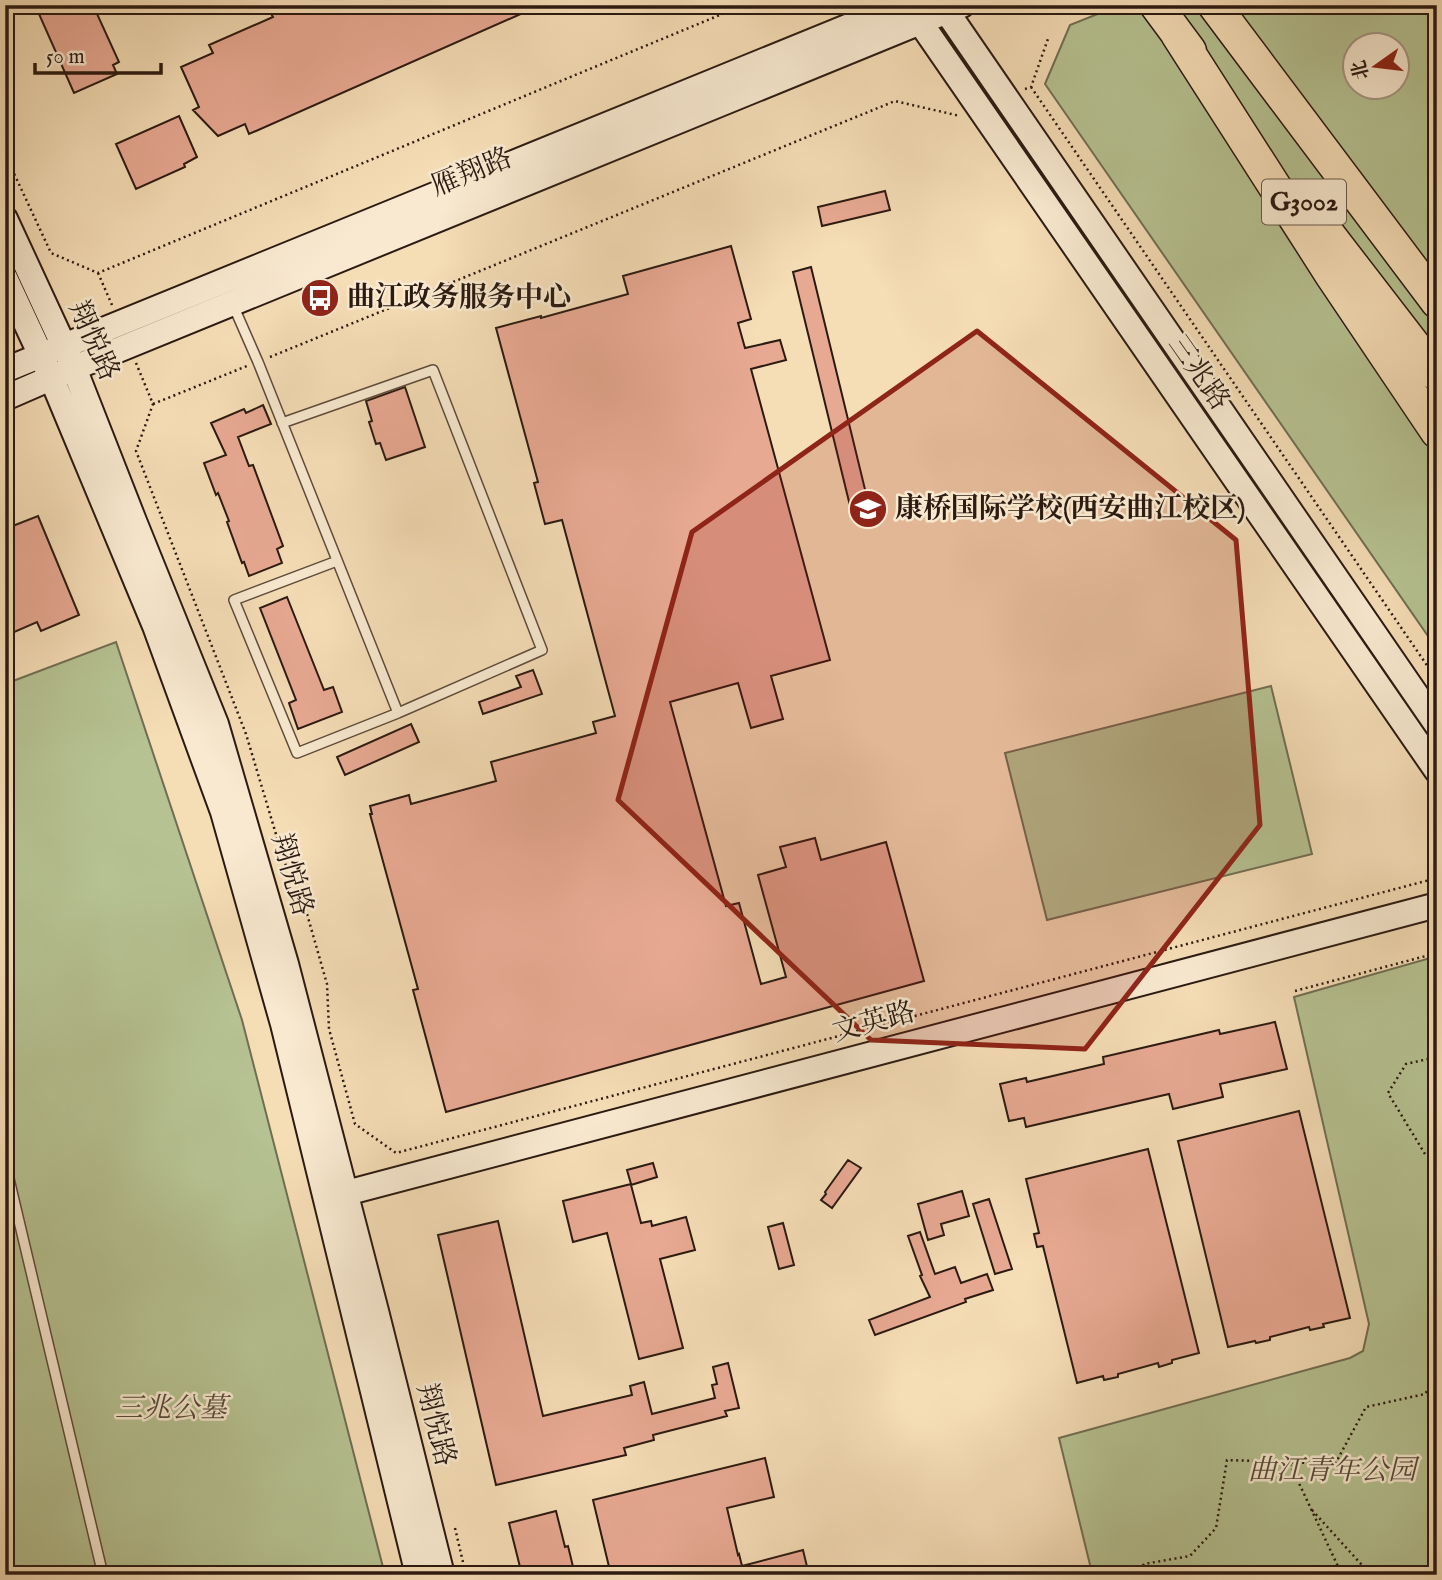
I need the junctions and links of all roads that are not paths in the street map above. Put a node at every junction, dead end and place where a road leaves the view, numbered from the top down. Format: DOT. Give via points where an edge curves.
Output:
graph roads {
  1 [pos="901,5"];
  2 [pos="1214,5"];
  3 [pos="936,10"];
  4 [pos="1168,23"];
  5 [pos="5,219"];
  6 [pos="5,278"];
  7 [pos="1437,302"];
  8 [pos="232,303"];
  9 [pos="52,350"];
  10 [pos="5,370"];
  11 [pos="63,373"];
  12 [pos="1437,375"];
  13 [pos="5,398"];
  14 [pos="282,423"];
  15 [pos="1437,432"];
  16 [pos="337,561"];
  17 [pos="398,713"];
  18 [pos="1437,725"];
  19 [pos="1433,780"];
  20 [pos="1437,905"];
  21 [pos="1437,922"];
  22 [pos="5,1162"];
  23 [pos="338,1204"];
  24 [pos="103,1575"];
  25 [pos="418,1575"];
  26 [pos="442,1575"];
  1 -- 9 [label="street, 雁翔路"];
  2 -- 7 [label="highway, G3002"];
  3 -- 8 [label="street, 雁翔路"];
  3 -- 18 [label="street, 三兆路"];
  3 -- 19 [label="street, 三兆路"];
  4 -- 12 [label="highway, G3002"];
  4 -- 15 [label="highway"];
  5 -- 9 [label="street, 翔悦路"];
  6 -- 9 [label="street, 翔悦路"];
  8 -- 11 [label="street, 雁翔路"];
  8 -- 14 [label="lane"];
  9 -- 10 [label="street, 雁翔路"];
  9 -- 11 [label="street, 翔悦路"];
  11 -- 13 [label="street, 雁翔路"];
  11 -- 23 [label="street, 翔悦路" via="223,812"];
  14 -- 16 [label="lane"];
  14 -- 17 [label="lane" via="433,370 542,650"];
  16 -- 17 [label="lane"];
  16 -- 17 [label="lane" via="234,600 298,753"];
  20 -- 23 [label="street, 文英路"];
  21 -- 23 [label="street, 文英路"];
  22 -- 24 [label="lane"];
  23 -- 25 [label="street, 翔悦路"];
  23 -- 26 [label="street, 翔悦路"];
}
